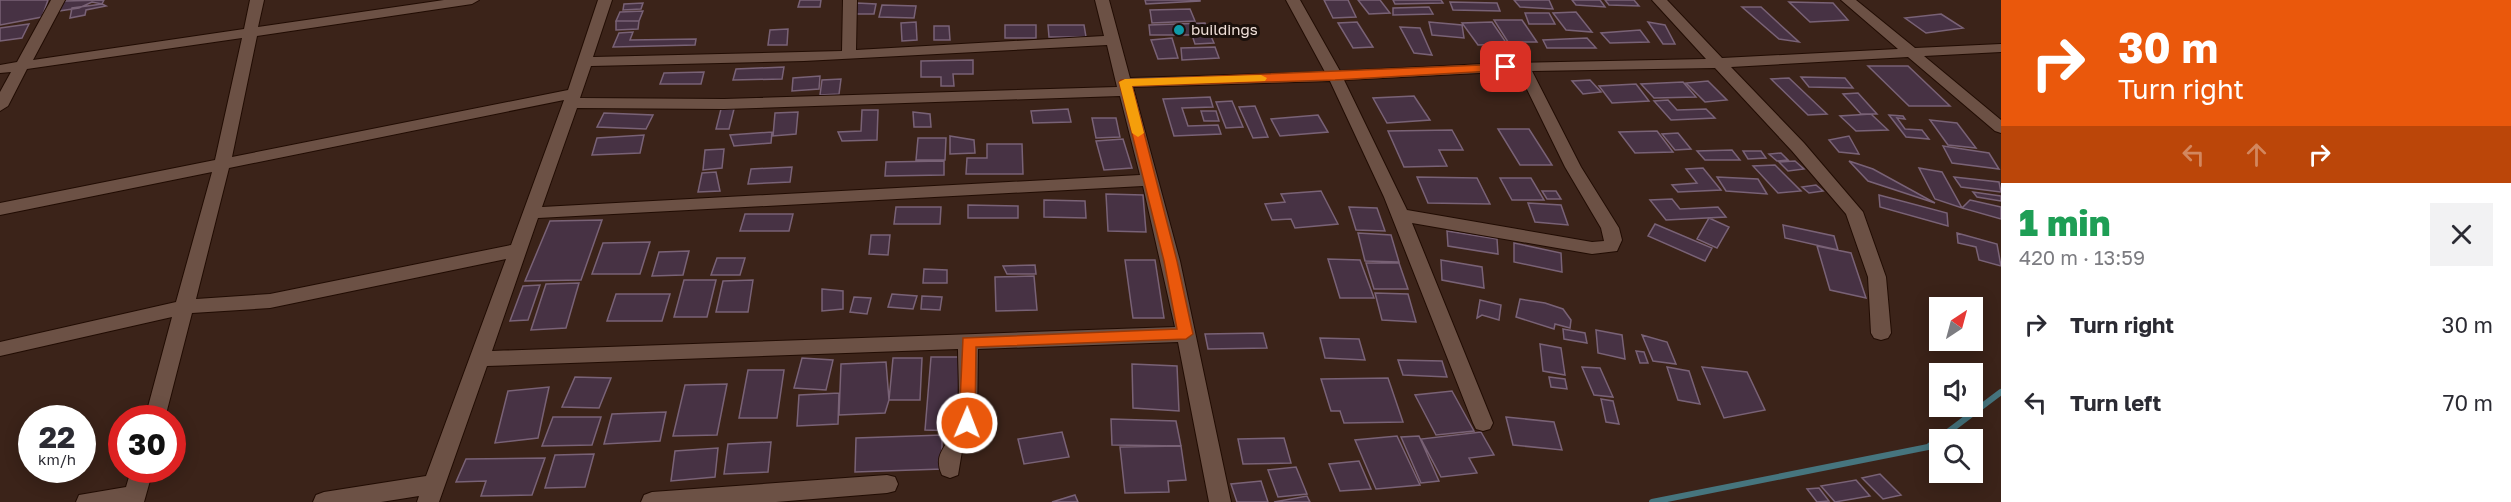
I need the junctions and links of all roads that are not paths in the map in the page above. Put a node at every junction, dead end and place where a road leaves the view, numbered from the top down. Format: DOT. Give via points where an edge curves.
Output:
graph roads {
  1 [pos="58,0"];
  2 [pos="257,0"];
  3 [pos="472,0"];
  4 [pos="605,0"];
  5 [pos="850,0"];
  6 [pos="1102,0"];
  7 [pos="1293,0"];
  8 [pos="1659,0"];
  9 [pos="1848,0"];
  10 [pos="250,34"];
  11 [pos="1113,40"];
  12 [pos="2001,48"];
  13 [pos="849,54"];
  14 [pos="1912,54"];
  15 [pos="585,62"];
  16 [pos="1720,63"];
  17 [pos="23,65"];
  18 [pos="1523,67"];
  19 [pos="0,69"];
  20 [pos="1335,76"];
  21 [pos="1126,87"];
  22 [pos="573,98"];
  23 [pos="0,106"];
  24 [pos="2001,128"];
  25 [pos="222,165"];
  26 [pos="1150,180"];
  27 [pos="0,209"];
  28 [pos="532,213"];
  29 [pos="1400,215"];
  30 [pos="518,250"];
  31 [pos="185,307"];
  32 [pos="1881,333"];
  33 [pos="1186,334"];
  34 [pos="968,342"];
  35 [pos="0,349"];
  36 [pos="480,359"];
  37 [pos="159,405"];
  38 [pos="1483,423"];
  39 [pos="950,468"];
  40 [pos="138,483"];
  41 [pos="887,484"];
  42 [pos="430,493"];
  43 [pos="134,499"];
  44 [pos="87,502"];
  45 [pos="324,502"];
  46 [pos="652,502"];
  47 [pos="1220,502"];
  1 -- 17 [label="street"];
  2 -- 10 [label="street"];
  3 -- 10 [label="street"];
  4 -- 15 [label="street"];
  5 -- 13 [label="street"];
  6 -- 11 [label="street"];
  7 -- 20 [label="street"];
  8 -- 16 [label="street"];
  9 -- 14 [label="street"];
  10 -- 17 [label="street"];
  10 -- 25 [label="street"];
  11 -- 13 [label="street"];
  11 -- 21 [label="street"];
  12 -- 14 [label="street"];
  13 -- 15 [label="street"];
  14 -- 16 [label="street"];
  14 -- 24 [label="street"];
  15 -- 22 [label="street"];
  16 -- 18 [label="street"];
  16 -- 32 [label="street" via="1854,212 1877,277"];
  17 -- 19 [label="street"];
  17 -- 23 [label="street"];
  18 -- 20 [label="street"];
  18 -- 29 [label="street" via="1573,167 1610,228 1611,247 1592,248"];
  20 -- 21 [label="street"];
  20 -- 29 [label="street"];
  21 -- 22 [label="street" via="724,104"];
  21 -- 26 [label="street"];
  22 -- 25 [label="street"];
  22 -- 28 [label="street"];
  25 -- 27 [label="street"];
  25 -- 31 [label="street"];
  26 -- 28 [label="street"];
  26 -- 33 [label="street"];
  28 -- 30 [label="street"];
  29 -- 38 [label="street"];
  30 -- 31 [label="street" via="270,301"];
  30 -- 36 [label="street"];
  31 -- 35 [label="street"];
  31 -- 37 [label="street"];
  33 -- 34 [label="street"];
  33 -- 47 [label="street"];
  34 -- 36 [label="street"];
  34 -- 39 [label="street" via="967,423 952,449"];
  36 -- 42 [label="street"];
  40 -- 43 [label="street"];
  41 -- 46 [label="street"];
  42 -- 45 [label="street"];
  43 -- 44 [label="street"];
}
